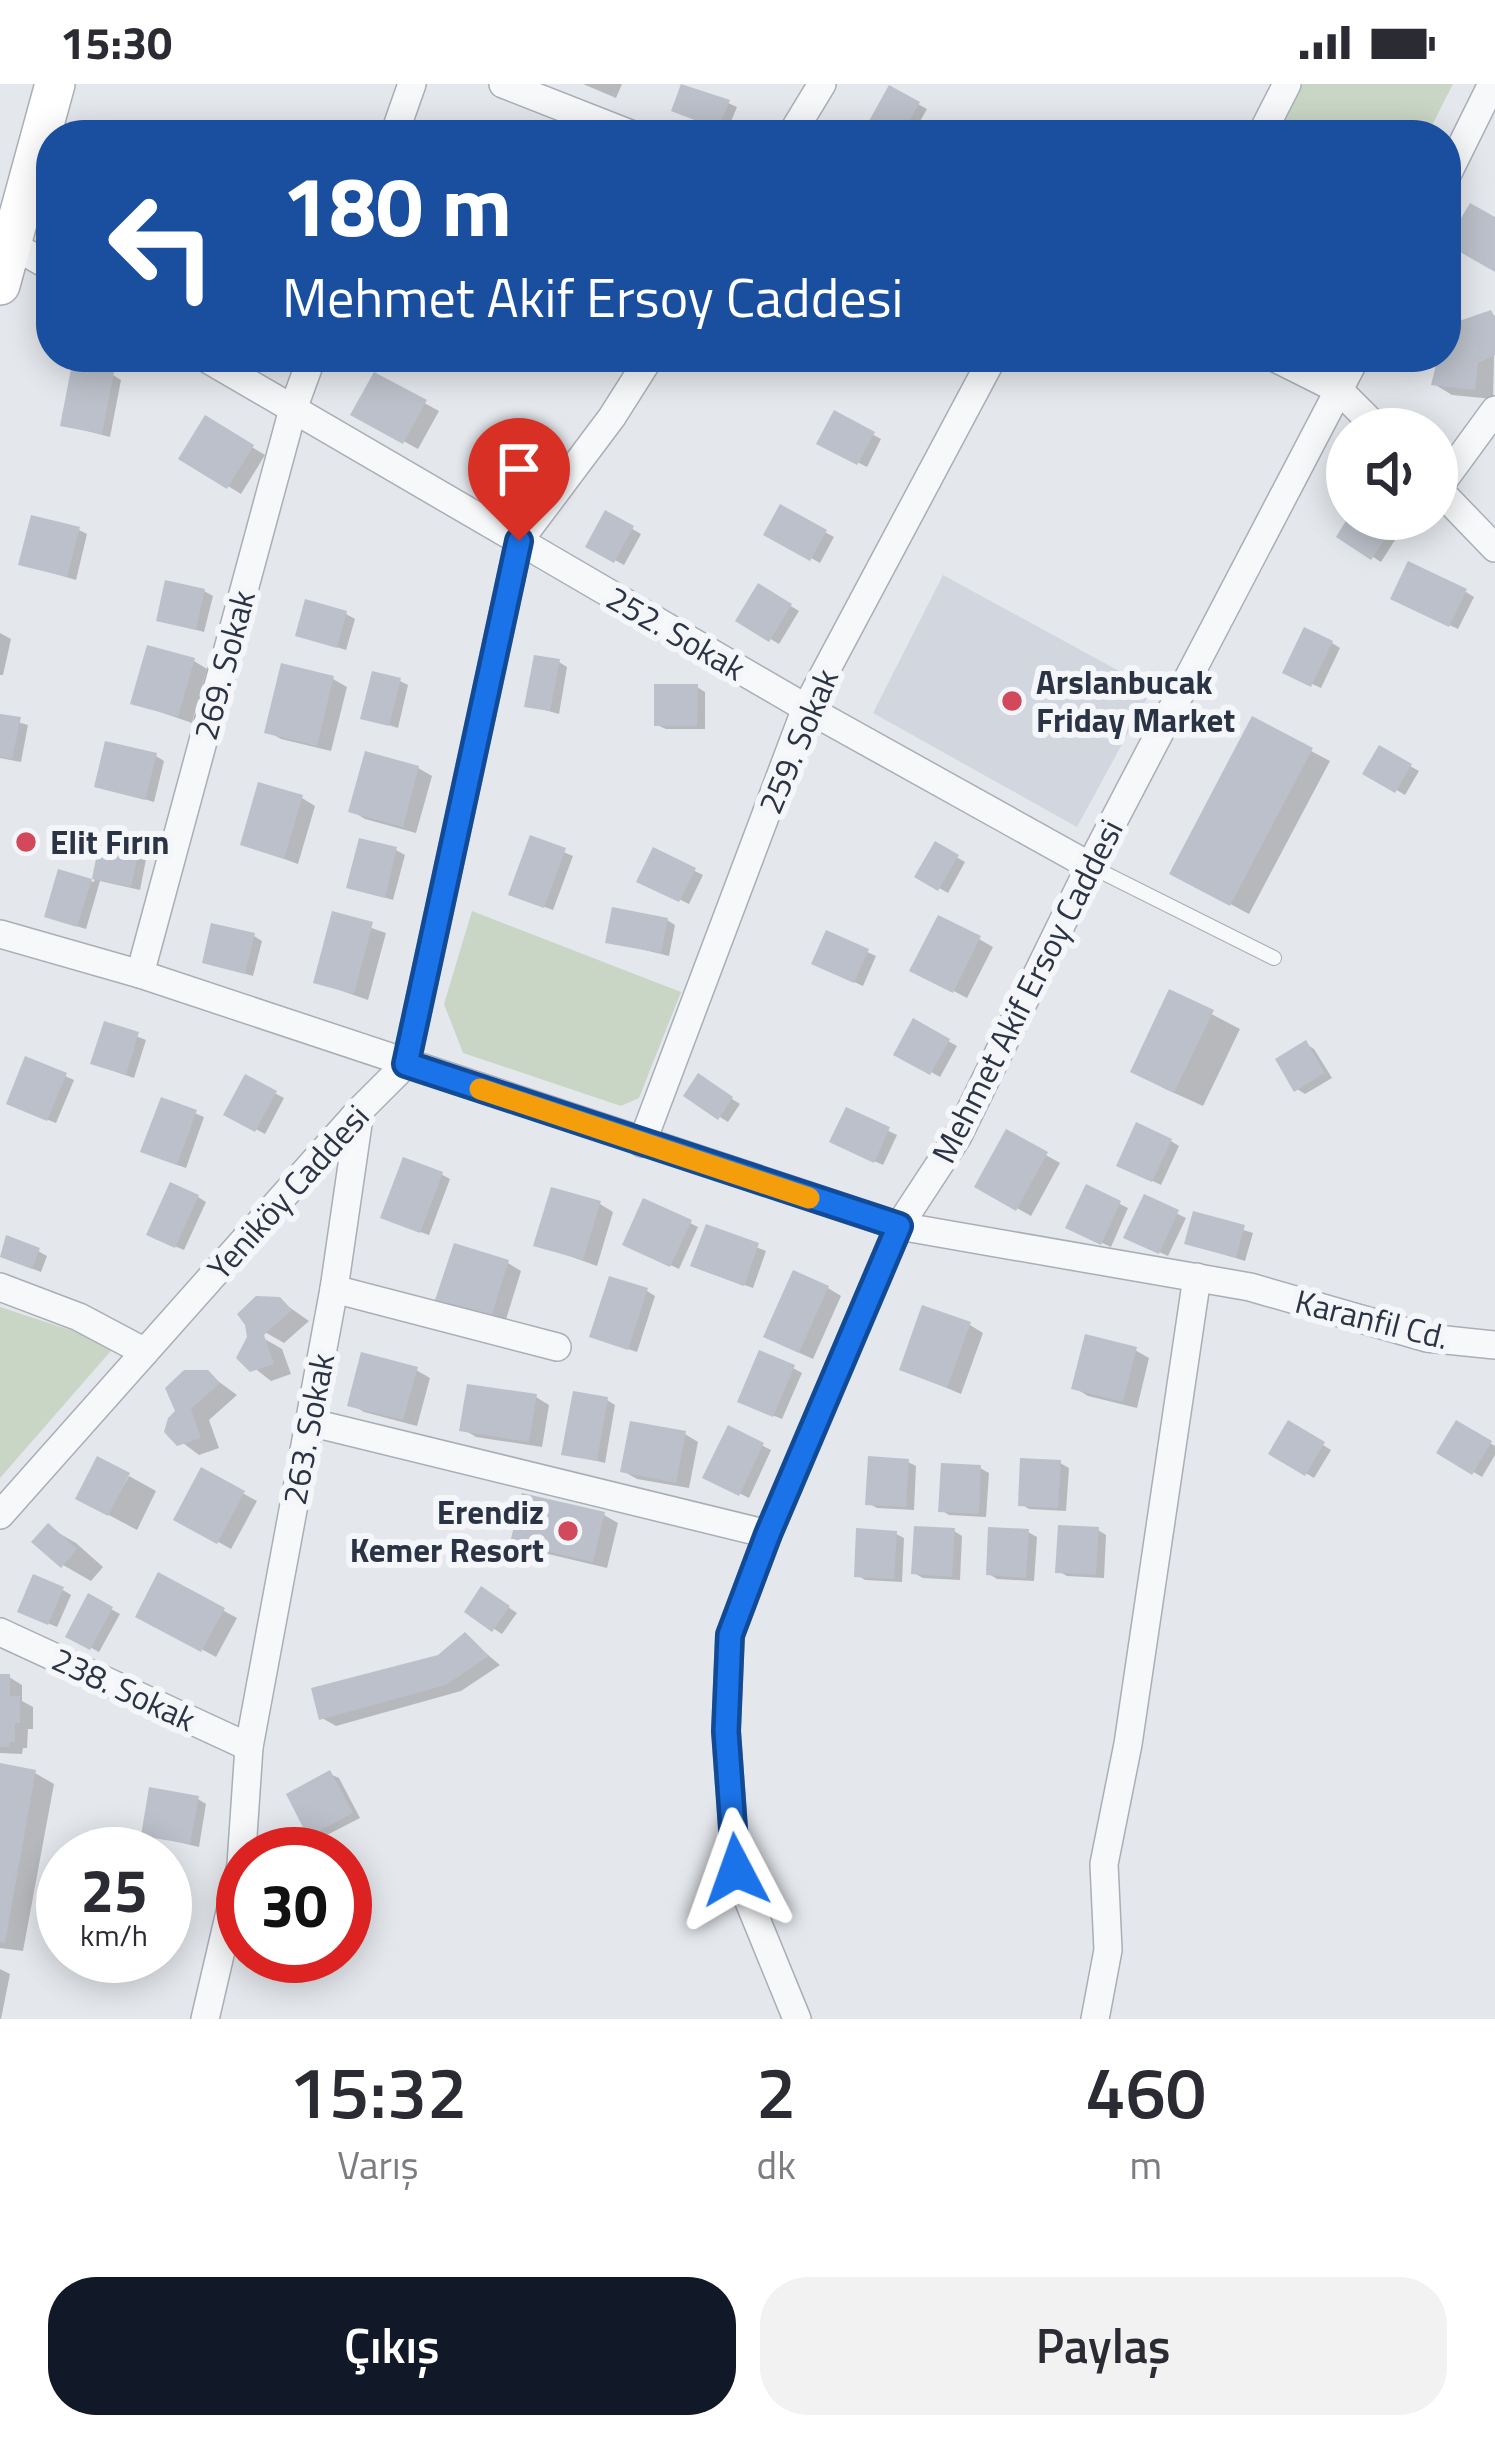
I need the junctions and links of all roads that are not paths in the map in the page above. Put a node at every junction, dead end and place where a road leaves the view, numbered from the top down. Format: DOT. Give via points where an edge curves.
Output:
graph roads {
  1 [pos="55,84"];
  2 [pos="412,84"];
  3 [pos="503,84"];
  4 [pos="822,84"];
  5 [pos="1287,84"];
  6 [pos="1492,84"];
  7 [pos="45,120"];
  8 [pos="399,120"];
  9 [pos="595,120"];
  10 [pos="800,120"];
  11 [pos="1269,120"];
  12 [pos="1461,147"];
  13 [pos="36,153"];
  14 [pos="11,244"];
  15 [pos="36,259"];
  16 [pos="0,285"];
  17 [pos="230,372"];
  18 [pos="307,372"];
  19 [pos="641,372"];
  20 [pos="985,372"];
  21 [pos="1304,372"];
  22 [pos="1348,372"];
  23 [pos="1339,390"];
  24 [pos="1357,408"];
  25 [pos="293,409"];
  26 [pos="1495,410"];
  27 [pos="1458,460"];
  28 [pos="1458,510"];
  29 [pos="519,541"];
  30 [pos="1495,548"];
  31 [pos="806,708"];
  32 [pos="1090,866"];
  33 [pos="0,934"];
  34 [pos="1274,958"];
  35 [pos="140,974"];
  36 [pos="406,1064"];
  37 [pos="360,1109"];
  38 [pos="642,1143"];
  39 [pos="899,1226"];
  40 [pos="1197,1277"];
  41 [pos="0,1287"];
  42 [pos="334,1289"];
  43 [pos="557,1346"];
  44 [pos="1495,1346"];
  45 [pos="145,1352"];
  46 [pos="309,1422"];
  47 [pos="0,1515"];
  48 [pos="768,1534"];
  49 [pos="0,1632"];
  50 [pos="249,1747"];
  51 [pos="205,2019"];
  52 [pos="797,2019"];
  53 [pos="1095,2019"];
  1 -- 7 [label="street"];
  2 -- 8 [label="street"];
  3 -- 9 [label="street"];
  4 -- 10 [label="street"];
  5 -- 11 [label="street"];
  6 -- 12 [label="street"];
  13 -- 14 [label="street"];
  14 -- 15 [label="street"];
  14 -- 16 [label="street"];
  17 -- 25 [label="street, 252. Sokak"];
  18 -- 25 [label="street, 269. Sokak"];
  19 -- 29 [label="street"];
  20 -- 31 [label="street, 259. Sokak"];
  21 -- 23 [label="street"];
  22 -- 23 [label="street, Mehmet Akif Ersoy Caddesi"];
  23 -- 24 [label="street"];
  23 -- 32 [label="street, Mehmet Akif Ersoy Caddesi"];
  25 -- 29 [label="street, 252. Sokak"];
  25 -- 35 [label="street, 269. Sokak"];
  26 -- 27 [label="street"];
  28 -- 30 [label="street"];
  29 -- 31 [label="street, 252. Sokak"];
  29 -- 36 [label="street"];
  31 -- 32 [label="street, 252. Sokak"];
  31 -- 38 [label="street, 259. Sokak"];
  32 -- 34 [label="lane"];
  32 -- 39 [label="street, Mehmet Akif Ersoy Caddesi" via="958,1136"];
  33 -- 35 [label="street"];
  35 -- 36 [label="street"];
  36 -- 37 [label="street, Yeniköy Caddesi"];
  36 -- 38 [label="street"];
  37 -- 42 [label="street, 263. Sokak"];
  37 -- 45 [label="street, Yeniköy Caddesi"];
  38 -- 39 [label="street"];
  39 -- 40 [label="street, Karanfil Cd."];
  39 -- 48 [label="street, Mehmet Akif Ersoy Caddesi"];
  40 -- 44 [label="street, Karanfil Cd." via="1427,1338"];
  40 -- 53 [label="street" via="1104,1864 1108,1950"];
  41 -- 45 [label="street"];
  42 -- 43 [label="street"];
  42 -- 46 [label="street, 263. Sokak"];
  45 -- 47 [label="street, Yeniköy Caddesi"];
  46 -- 48 [label="street"];
  46 -- 50 [label="street, 263. Sokak"];
  48 -- 52 [label="street, Mehmet Akif Ersoy Caddesi" via="730,1635 726,1731 736,1870"];
  49 -- 50 [label="street, 238. Sokak"];
  50 -- 51 [label="street, 263. Sokak" via="241,1865"];
}
